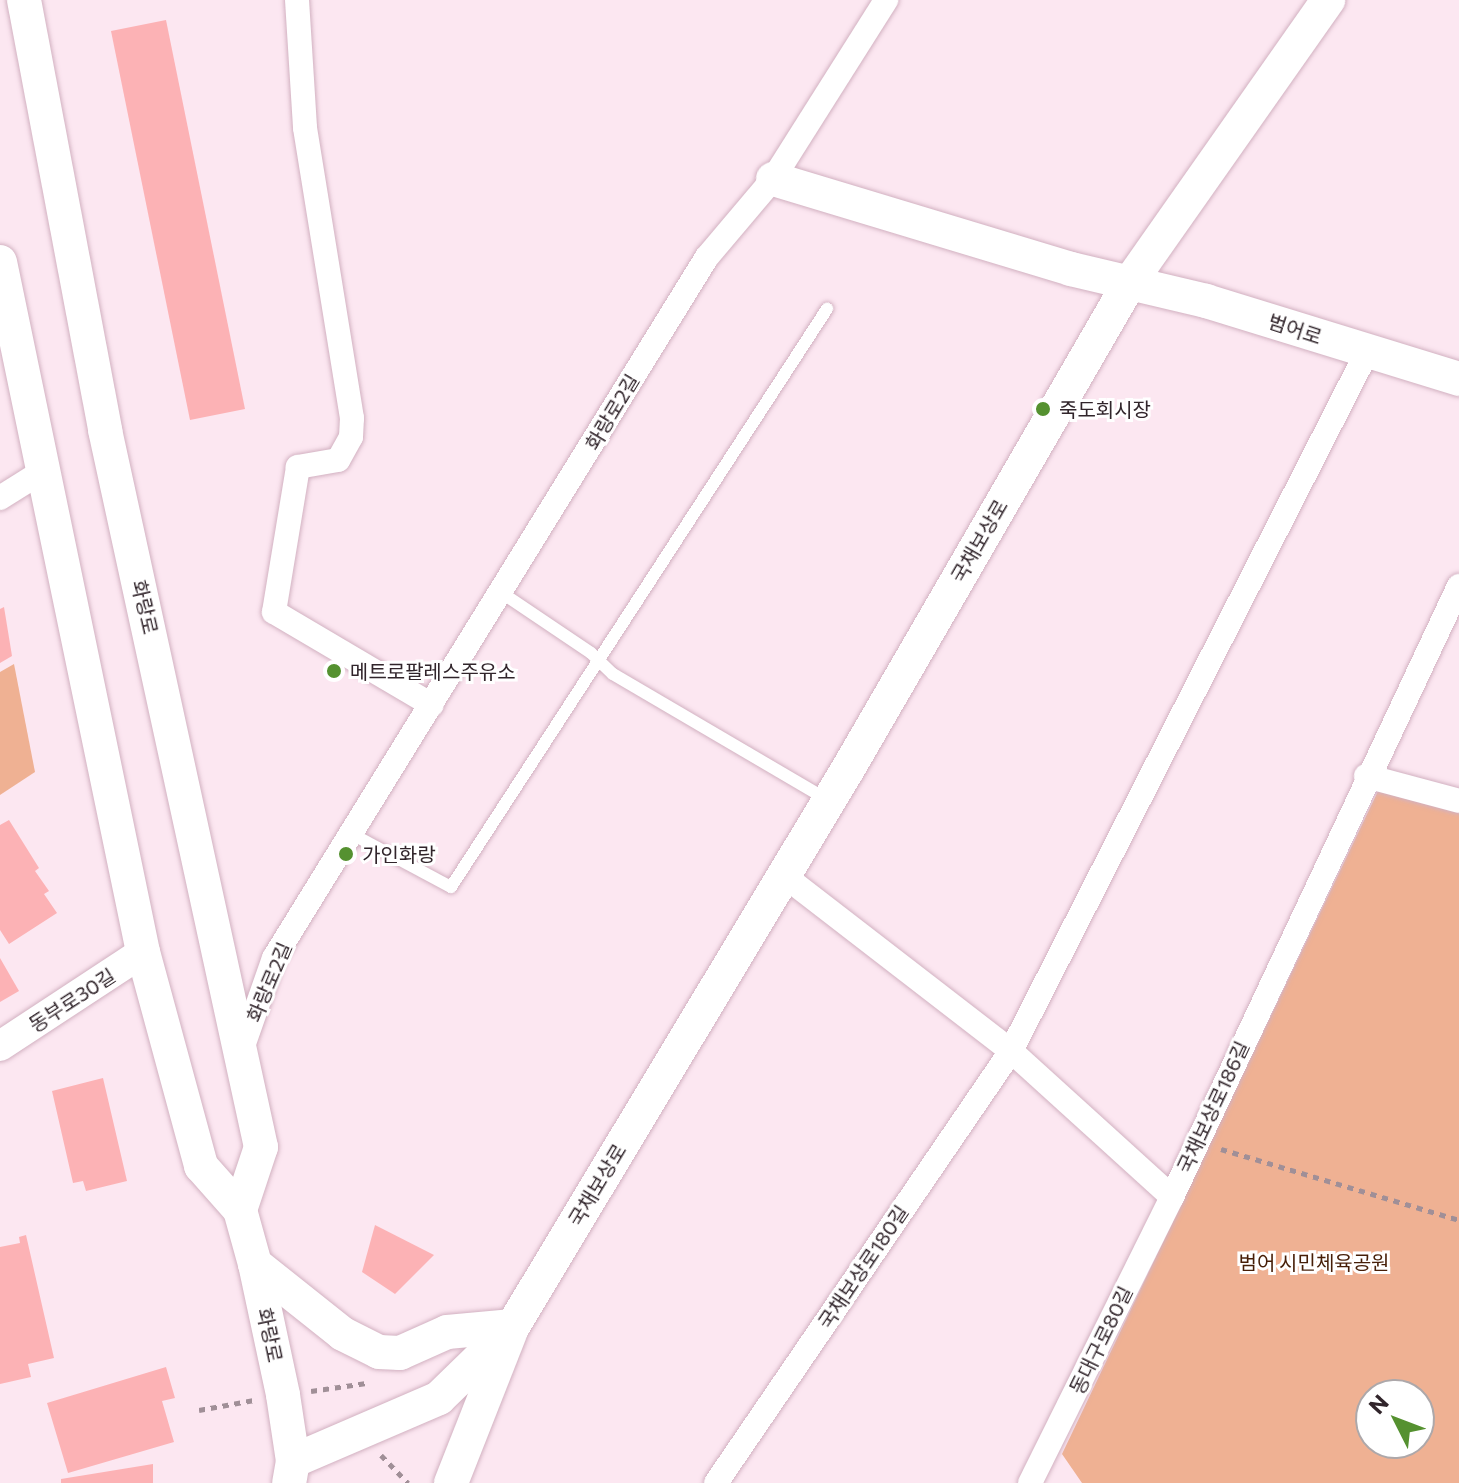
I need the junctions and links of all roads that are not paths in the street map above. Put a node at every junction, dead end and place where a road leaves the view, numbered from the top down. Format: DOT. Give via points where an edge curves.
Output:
graph roads {
  1 [pos="24,0"];
  2 [pos="297,0"];
  3 [pos="886,0"];
  4 [pos="1328,0"];
  5 [pos="773,179"];
  6 [pos="0,262"];
  7 [pos="1130,282"];
  8 [pos="827,309"];
  9 [pos="1367,352"];
  10 [pos="1459,379"];
  11 [pos="43,471"];
  12 [pos="0,498"];
  13 [pos="1459,586"];
  14 [pos="502,593"];
  15 [pos="599,661"];
  16 [pos="432,705"];
  17 [pos="1366,776"];
  18 [pos="828,800"];
  19 [pos="1459,801"];
  20 [pos="352,834"];
  21 [pos="782,874"];
  22 [pos="143,952"];
  23 [pos="0,1046"];
  24 [pos="1011,1051"];
  25 [pos="241,1052"];
  26 [pos="1172,1197"];
  27 [pos="240,1210"];
  28 [pos="255,1264"];
  29 [pos="513,1326"];
  30 [pos="291,1472"];
  31 [pos="1037,1480"];
  32 [pos="451,1483"];
  33 [pos="716,1483"];
  1 -- 25 [label="main road, 화랑로" via="105,430"];
  2 -- 16 [label="street" via="305,128 352,418 351,437 338,460 298,467 274,612"];
  3 -- 5 [label="street, 화랑로2길"];
  4 -- 7 [label="main road, 국채보상로"];
  5 -- 7 [label="main road"];
  5 -- 14 [label="street, 화랑로2길" via="707,257"];
  6 -- 11 [label="main road, 화랑로"];
  7 -- 9 [label="main road, 범어로"];
  7 -- 18 [label="main road, 국채보상로"];
  8 -- 15 [label="lane"];
  9 -- 10 [label="main road, 범어로"];
  9 -- 24 [label="street, 국채보상로180길"];
  11 -- 12 [label="street"];
  11 -- 22 [label="main road, 화랑로"];
  13 -- 17 [label="street"];
  14 -- 15 [label="lane"];
  14 -- 16 [label="street, 화랑로2길"];
  15 -- 18 [label="lane"];
  15 -- 20 [label="lane" via="451,887"];
  16 -- 20 [label="street, 화랑로2길"];
  17 -- 19 [label="street"];
  17 -- 26 [label="street, 국채보상로186길"];
  18 -- 21 [label="main road, 국채보상로"];
  20 -- 25 [label="street, 화랑로2길" via="274,958"];
  21 -- 24 [label="street, 국채보상로186길"];
  21 -- 29 [label="main road, 국채보상로"];
  22 -- 23 [label="street, 동부로30길"];
  22 -- 27 [label="main road, 화랑로" via="201,1166"];
  24 -- 26 [label="street, 국채보상로186길"];
  24 -- 33 [label="street, 국채보상로180길"];
  25 -- 27 [label="main road, 화랑로" via="261,1147"];
  26 -- 31 [label="street, 동대구로80길"];
  27 -- 28 [label="main road, 화랑로"];
  28 -- 29 [label="main road" via="343,1334 379,1352 400,1353 447,1332"];
  28 -- 30 [label="main road, 화랑로"];
  29 -- 30 [label="main road, 국채보상로" via="439,1398"];
  29 -- 32 [label="main road"];
}
